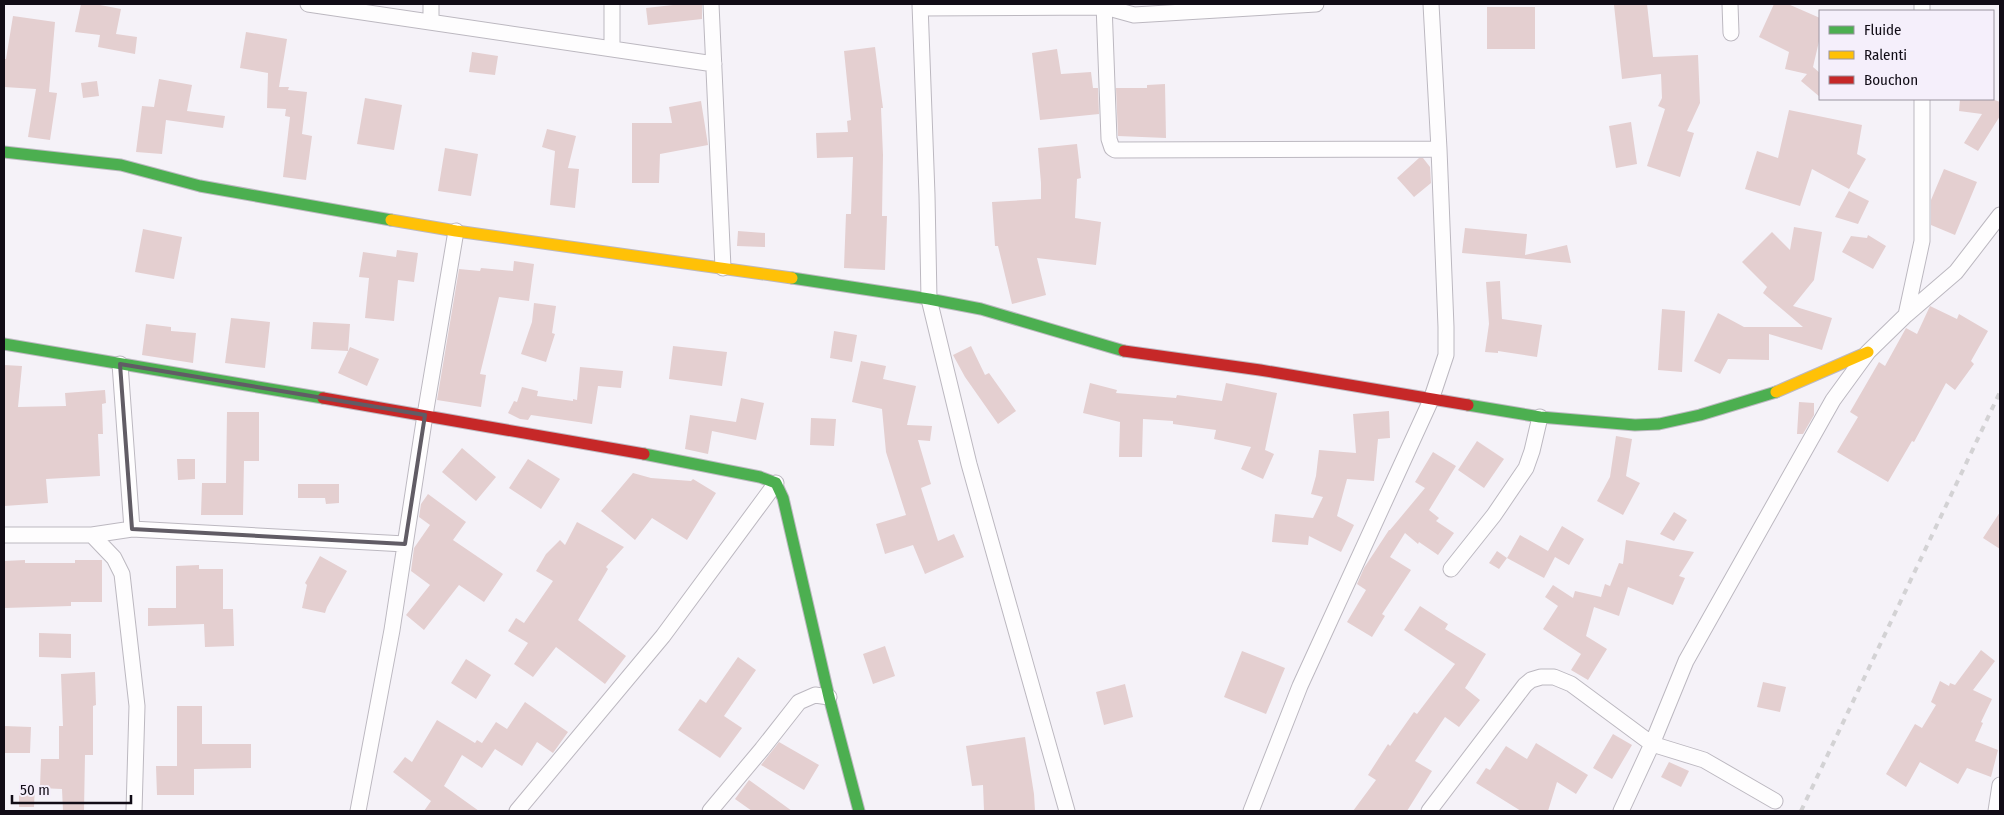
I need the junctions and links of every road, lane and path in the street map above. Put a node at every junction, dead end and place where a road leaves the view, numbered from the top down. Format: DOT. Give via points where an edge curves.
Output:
graph roads {
  1 [pos="308,4"];
  2 [pos="431,4"];
  3 [pos="612,4"];
  4 [pos="711,4"];
  5 [pos="1316,4"];
  6 [pos="1431,4"];
  7 [pos="1730,4"];
  8 [pos="1105,5"];
  9 [pos="920,6"];
  10 [pos="431,21"];
  11 [pos="1731,33"];
  12 [pos="612,49"];
  13 [pos="714,64"];
  14 [pos="1922,100"];
  15 [pos="1439,149"];
  16 [pos="4,152"];
  17 [pos="2000,215"];
  18 [pos="456,231"];
  19 [pos="723,268"];
  20 [pos="929,300"];
  21 [pos="1906,315"];
  22 [pos="4,344"];
  23 [pos="1868,352"];
  24 [pos="120,364"];
  25 [pos="1431,400"];
  26 [pos="425,415"];
  27 [pos="1540,417"];
  28 [pos="776,483"];
  29 [pos="132,529"];
  30 [pos="4,535"];
  31 [pos="92,535"];
  32 [pos="405,544"];
  33 [pos="1451,569"];
  34 [pos="829,697"];
  35 [pos="1652,744"];
  36 [pos="2000,785"];
  37 [pos="1776,801"];
  38 [pos="134,811"];
  39 [pos="358,811"];
  40 [pos="517,811"];
  41 [pos="710,811"];
  42 [pos="859,811"];
  43 [pos="1067,811"];
  44 [pos="1251,811"];
  45 [pos="1429,811"];
  46 [pos="1620,811"];
  47 [pos="1996,811"];
  1 -- 10 [label="street"];
  2 -- 10 [label="street"];
  3 -- 12 [label="street"];
  4 -- 13 [label="street"];
  5 -- 8 [label="street" via="1134,15"];
  6 -- 15 [label="street"];
  7 -- 11 [label="street"];
  8 -- 9 [label="street"];
  8 -- 15 [label="street" via="1109,139 1115,150"];
  9 -- 20 [label="street"];
  10 -- 12 [label="street"];
  12 -- 13 [label="street"];
  13 -- 19 [label="street"];
  14 -- 21 [label="street" via="1922,241"];
  15 -- 25 [label="street" via="1446,355"];
  16 -- 18 [label="street" via="121,165 200,186"];
  17 -- 21 [label="street" via="1956,272"];
  18 -- 19 [label="street"];
  18 -- 26 [label="street"];
  19 -- 20 [label="street"];
  20 -- 25 [label="street" via="981,309 1118,350 1260,370"];
  20 -- 43 [label="street" via="969,464"];
  21 -- 23 [label="street"];
  22 -- 24 [label="street"];
  23 -- 27 [label="street" via="1783,390 1659,424"];
  23 -- 35 [label="street" via="1812,434 1693,648"];
  24 -- 26 [label="street"];
  24 -- 29 [label="street"];
  25 -- 27 [label="street"];
  25 -- 44 [label="street" via="1300,686"];
  26 -- 28 [label="street" via="607,446"];
  26 -- 32 [label="street"];
  27 -- 33 [label="street" via="1526,468"];
  28 -- 34 [label="street" via="783,498"];
  28 -- 40 [label="street" via="663,636"];
  29 -- 31 [label="street"];
  29 -- 32 [label="street"];
  30 -- 31 [label="street"];
  31 -- 38 [label="street" via="114,558 122,574 137,706"];
  32 -- 39 [label="street"];
  34 -- 41 [label="street" via="815,695 798,702"];
  34 -- 42 [label="street"];
  35 -- 37 [label="street" via="1704,760"];
  35 -- 45 [label="street" via="1571,684 1554,676 1541,677 1525,686"];
  35 -- 46 [label="street"];
  36 -- 47 [label="street"];
}
